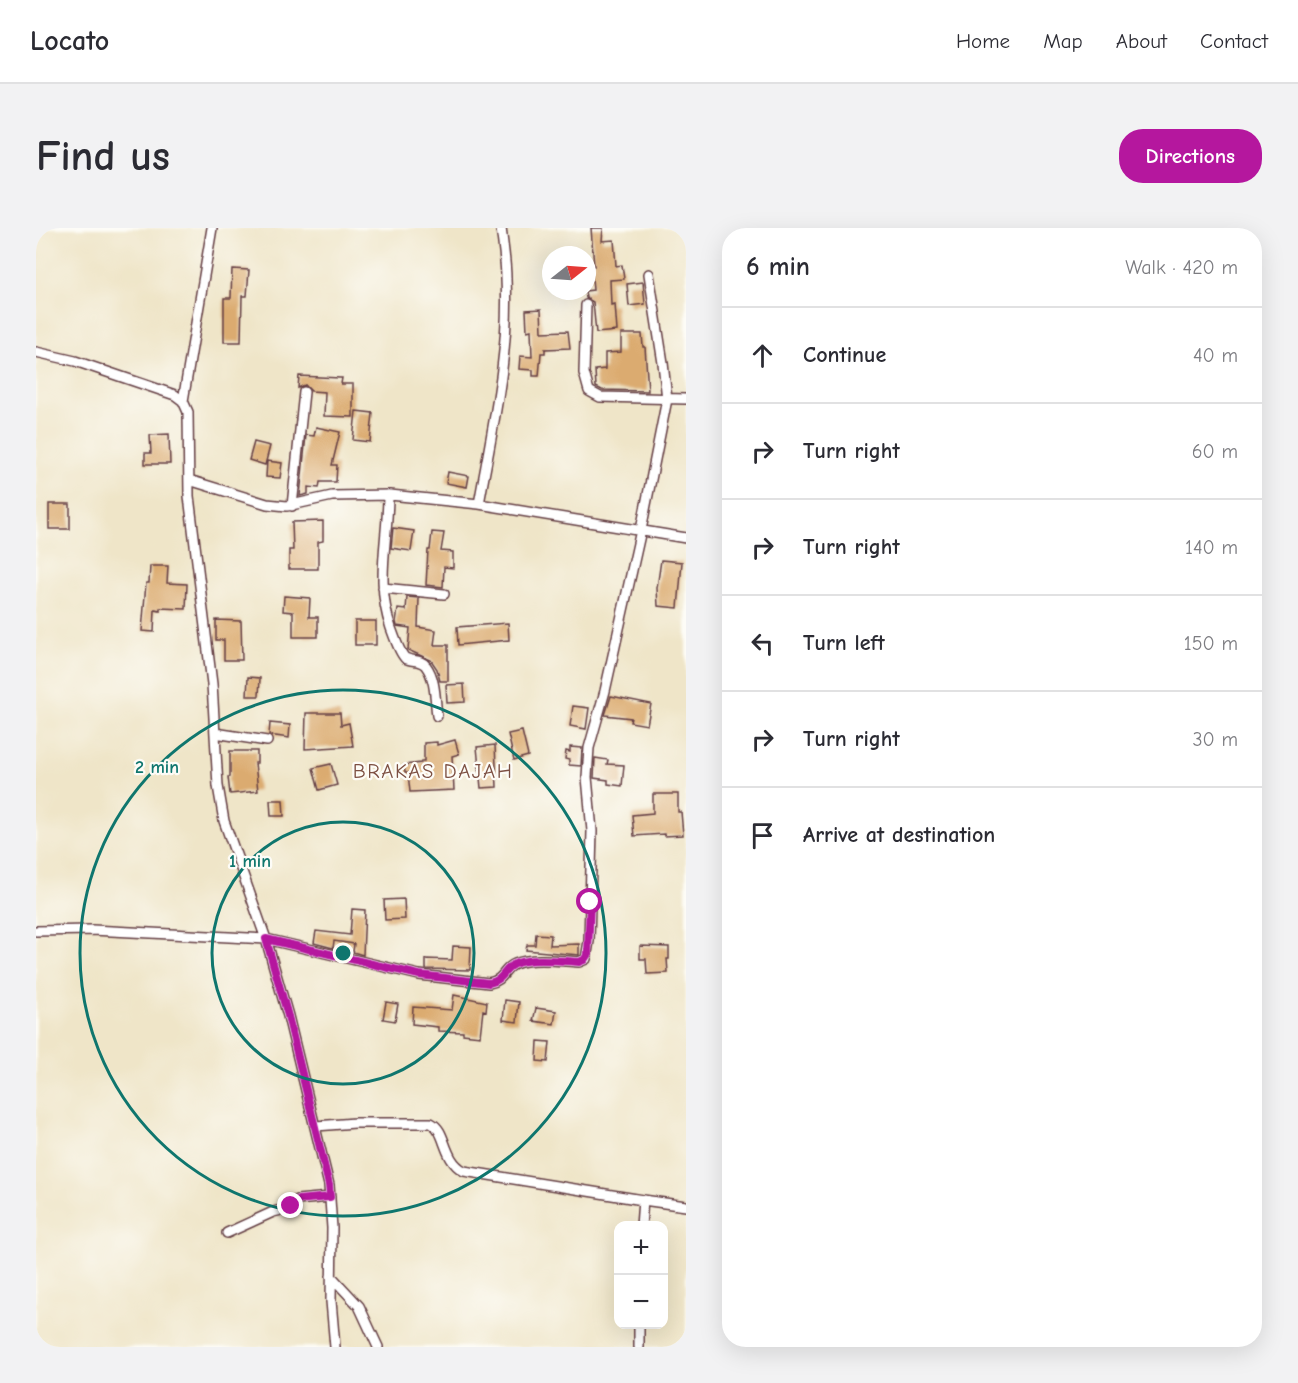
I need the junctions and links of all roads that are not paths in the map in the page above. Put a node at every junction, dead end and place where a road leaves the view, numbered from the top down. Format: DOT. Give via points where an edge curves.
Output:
graph roads {
  1 [pos="212,228"];
  2 [pos="501,228"];
  3 [pos="649,274"];
  4 [pos="586,304"];
  5 [pos="36,352"];
  6 [pos="303,393"];
  7 [pos="667,399"];
  8 [pos="686,399"];
  9 [pos="183,401"];
  10 [pos="189,480"];
  11 [pos="387,495"];
  12 [pos="479,504"];
  13 [pos="292,506"];
  14 [pos="641,530"];
  15 [pos="686,538"];
  16 [pos="383,588"];
  17 [pos="444,594"];
  18 [pos="437,716"];
  19 [pos="215,733"];
  20 [pos="267,741"];
  21 [pos="36,931"];
  22 [pos="266,939"];
  23 [pos="316,1126"];
  24 [pos="330,1197"];
  25 [pos="643,1200"];
  26 [pos="686,1206"];
  27 [pos="641,1221"];
  28 [pos="227,1233"];
  29 [pos="331,1276"];
  30 [pos="639,1329"];
  31 [pos="334,1347"];
  32 [pos="378,1347"];
  33 [pos="639,1347"];
  1 -- 9 [label="street"];
  2 -- 12 [label="street" via="506,279 505,334"];
  3 -- 7 [label="street"];
  4 -- 7 [label="street" via="584,372 589,391 597,396"];
  5 -- 9 [label="street" via="175,395"];
  6 -- 13 [label="street"];
  7 -- 8 [label="street"];
  7 -- 14 [label="street"];
  9 -- 10 [label="street" via="188,412"];
  10 -- 13 [label="street" via="267,504"];
  10 -- 19 [label="street"];
  11 -- 12 [label="street"];
  11 -- 13 [label="street" via="332,496"];
  11 -- 16 [label="street"];
  12 -- 14 [label="street"];
  14 -- 15 [label="street"];
  14 -- 22 [label="street" via="589,748 587,777 592,831 590,941 586,959 520,962 510,966 499,980 489,983 419,975"];
  16 -- 17 [label="street"];
  16 -- 18 [label="street" via="391,629 402,653 427,667"];
  19 -- 20 [label="street"];
  19 -- 22 [label="street" via="224,821"];
  21 -- 22 [label="street"];
  22 -- 23 [label="street"];
  23 -- 24 [label="street"];
  23 -- 25 [label="street" via="431,1123 438,1127 450,1158 464,1170"];
  24 -- 28 [label="street" via="297,1200 290,1208"];
  24 -- 29 [label="street"];
  25 -- 26 [label="street"];
  25 -- 27 [label="street"];
  29 -- 31 [label="street"];
  29 -- 32 [label="street" via="359,1306"];
  30 -- 33 [label="street"];
}
